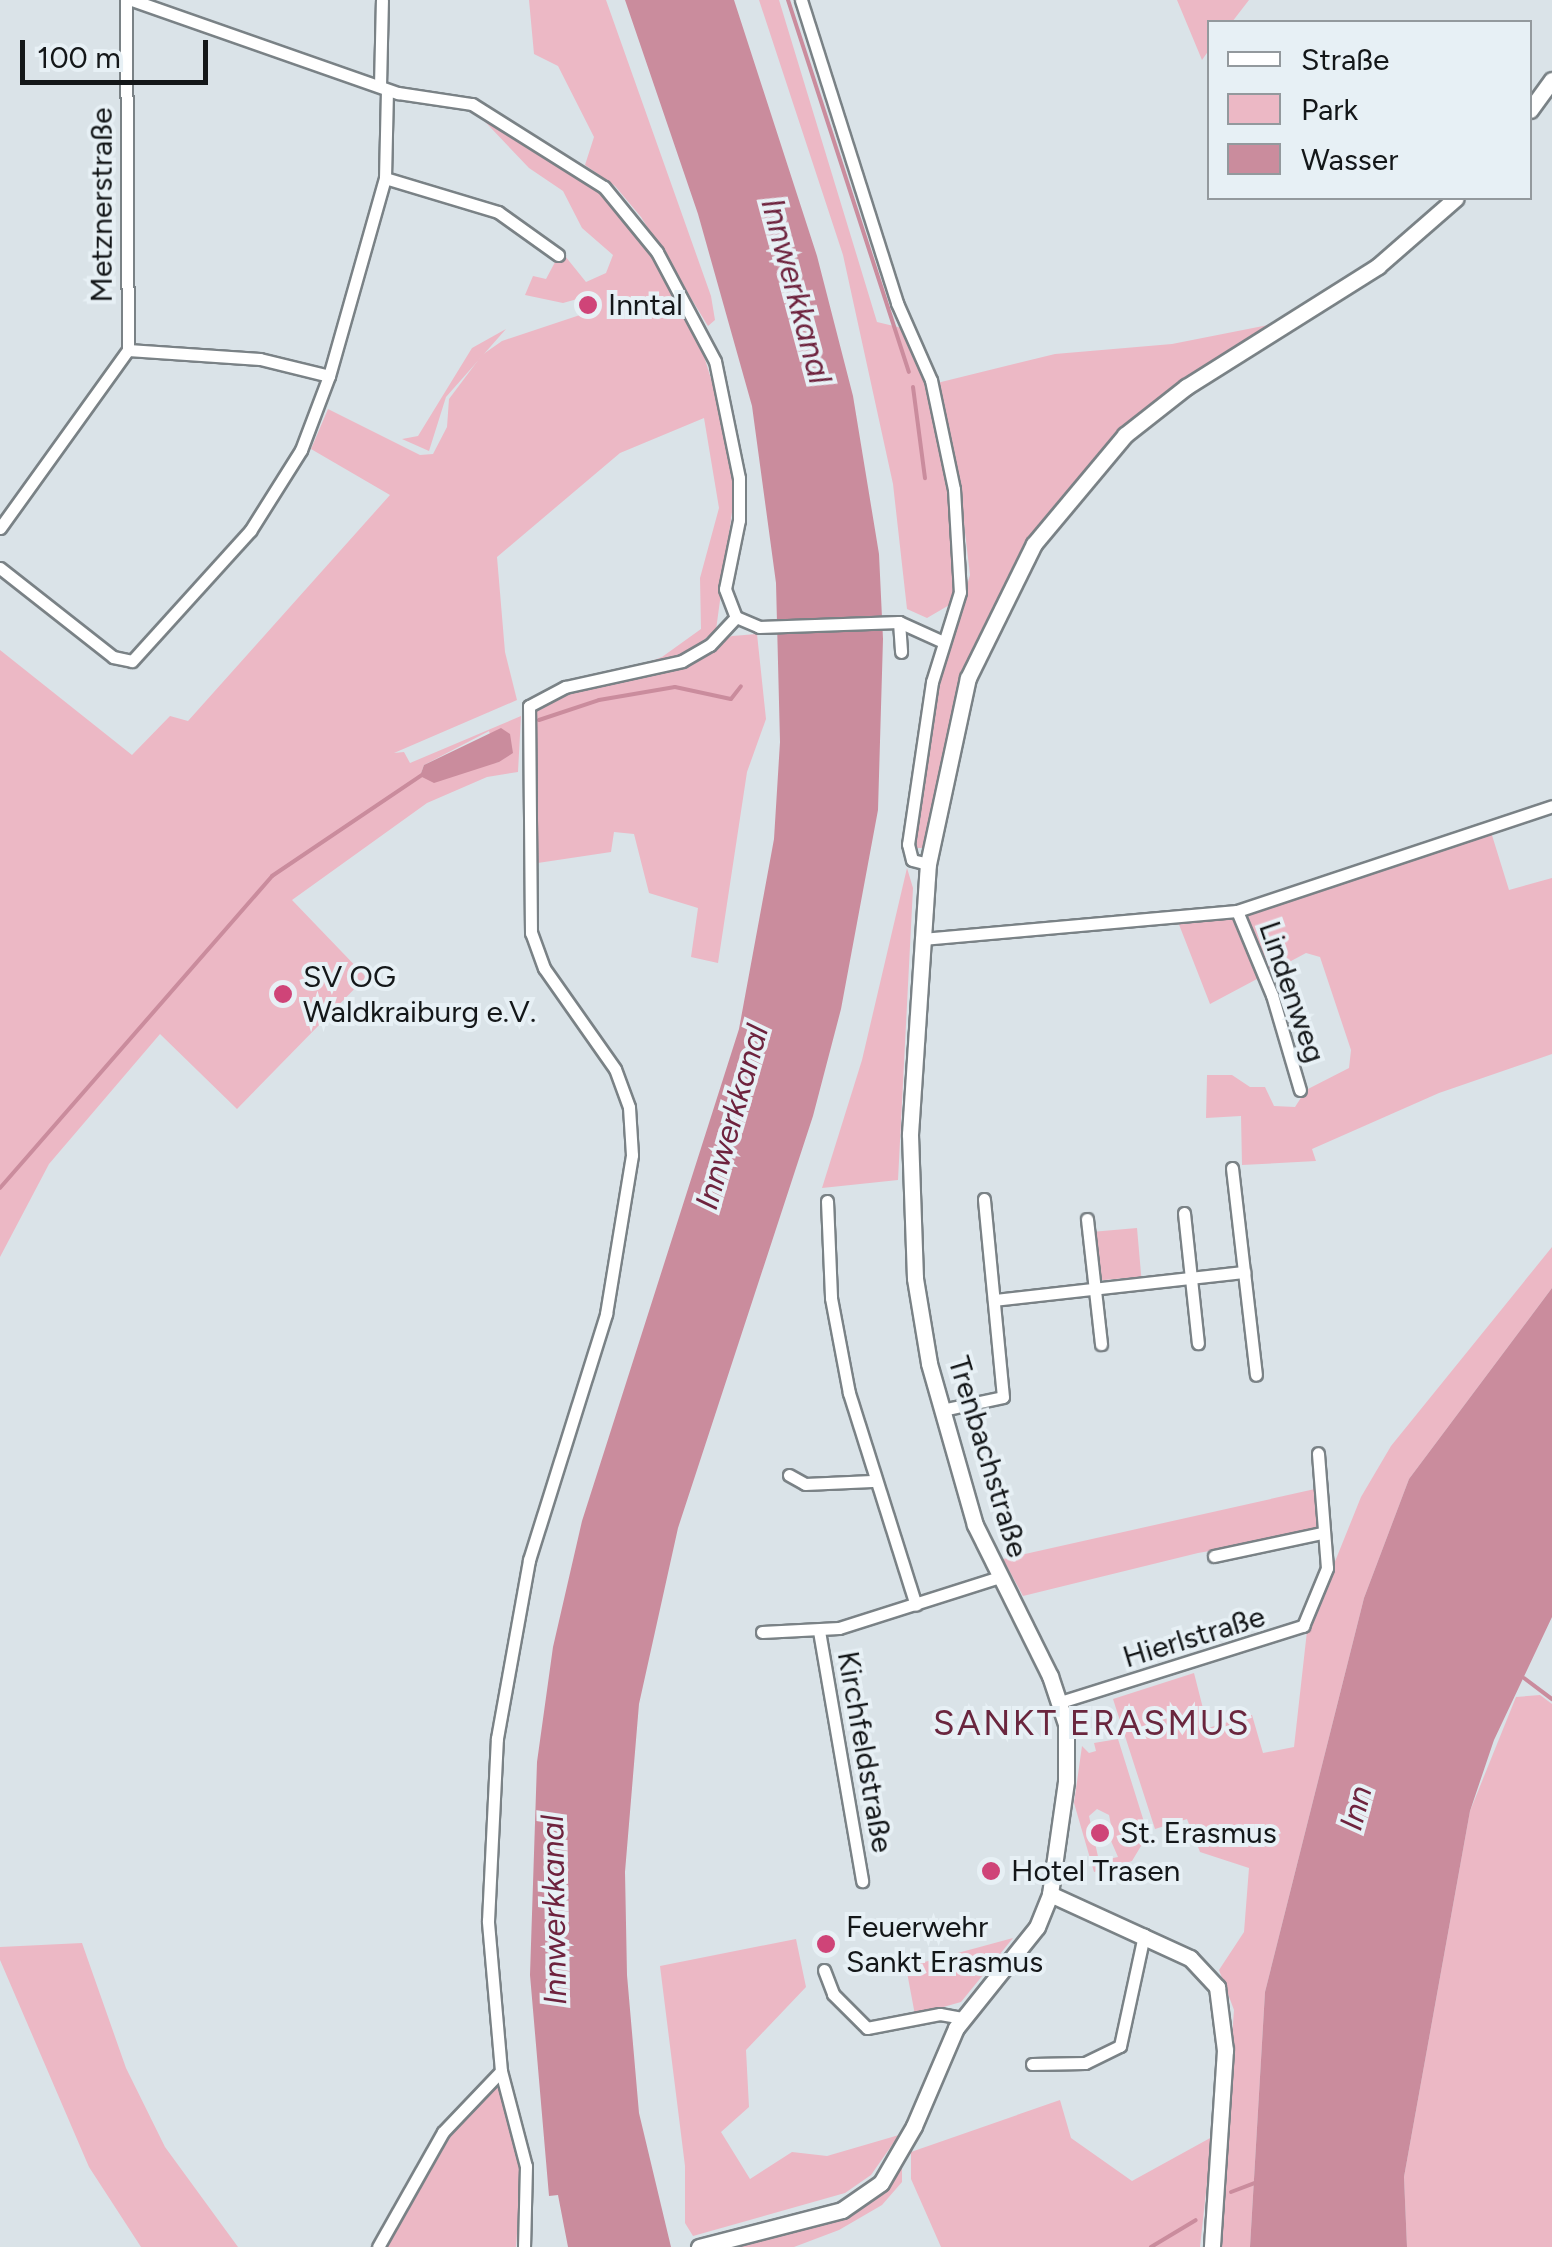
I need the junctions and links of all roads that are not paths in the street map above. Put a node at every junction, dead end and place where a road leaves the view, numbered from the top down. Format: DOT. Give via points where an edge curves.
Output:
graph roads {
  1 [pos="129,0"];
  2 [pos="382,0"];
  3 [pos="801,0"];
  4 [pos="1552,80"];
  5 [pos="384,88"];
  6 [pos="1532,107"];
  7 [pos="385,178"];
  8 [pos="1454,200"];
  9 [pos="558,256"];
  10 [pos="128,350"];
  11 [pos="329,376"];
  12 [pos="0,528"];
  13 [pos="0,568"];
  14 [pos="736,616"];
  15 [pos="895,622"];
  16 [pos="943,642"];
  17 [pos="901,652"];
  18 [pos="1552,806"];
  19 [pos="928,864"];
  20 [pos="1237,911"];
  21 [pos="922,939"];
  22 [pos="1300,1090"];
  23 [pos="1232,1168"];
  24 [pos="984,1199"];
  25 [pos="826,1200"];
  26 [pos="1184,1213"];
  27 [pos="1087,1219"];
  28 [pos="1244,1272"];
  29 [pos="1191,1280"];
  30 [pos="1094,1289"];
  31 [pos="994,1300"];
  32 [pos="1198,1343"];
  33 [pos="1101,1344"];
  34 [pos="1256,1375"];
  35 [pos="942,1410"];
  36 [pos="1318,1454"];
  37 [pos="789,1475"];
  38 [pos="872,1481"];
  39 [pos="1322,1533"];
  40 [pos="1214,1556"];
  41 [pos="996,1578"];
  42 [pos="916,1605"];
  43 [pos="819,1631"];
  44 [pos="762,1632"];
  45 [pos="1060,1702"];
  46 [pos="862,1881"];
  47 [pos="1050,1894"];
  48 [pos="1144,1935"];
  49 [pos="824,1970"];
  50 [pos="962,2018"];
  51 [pos="1032,2064"];
  52 [pos="501,2071"];
  53 [pos="378,2247"];
  54 [pos="524,2247"];
  55 [pos="699,2247"];
  56 [pos="1212,2247"];
  1 -- 5 [label="street"];
  1 -- 10 [label="street, Metznerstraße"];
  2 -- 5 [label="street"];
  3 -- 16 [label="street" via="946,435 962,564"];
  4 -- 6 [label="street"];
  5 -- 7 [label="street"];
  5 -- 14 [label="street" via="476,106 604,186 656,252 692,309 722,386 740,502 725,590"];
  7 -- 9 [label="street" via="498,212"];
  7 -- 11 [label="street"];
  8 -- 19 [label="street, Trenbachstraße" via="1378,266 1160,406 1061,505 1008,590 968,678"];
  10 -- 11 [label="street" via="260,359"];
  10 -- 12 [label="street"];
  11 -- 13 [label="street" via="301,450 264,512 172,620 126,661"];
  14 -- 15 [label="street" via="769,627"];
  14 -- 52 [label="street" via="710,645 682,661 550,692 528,712 532,933 544,968 615,1069 629,1107 632,1155 606,1314 529,1560 497,1738 488,1921"];
  15 -- 16 [label="street"];
  15 -- 17 [label="street"];
  16 -- 19 [label="street" via="908,844 912,860"];
  18 -- 20 [label="street"];
  19 -- 21 [label="street, Trenbachstraße"];
  20 -- 21 [label="street"];
  20 -- 22 [label="street, Lindenweg"];
  21 -- 35 [label="street, Trenbachstraße" via="912,1086 915,1278"];
  23 -- 28 [label="street"];
  24 -- 31 [label="street"];
  25 -- 38 [label="street" via="839,1346"];
  26 -- 29 [label="street"];
  27 -- 30 [label="street"];
  28 -- 29 [label="street"];
  28 -- 34 [label="street"];
  29 -- 30 [label="street"];
  29 -- 32 [label="street"];
  30 -- 31 [label="street"];
  30 -- 33 [label="street"];
  31 -- 35 [label="street" via="1003,1397"];
  35 -- 41 [label="street, Trenbachstraße"];
  36 -- 39 [label="street, Hierlstraße"];
  37 -- 38 [label="street" via="805,1484"];
  38 -- 42 [label="street"];
  39 -- 40 [label="street"];
  39 -- 45 [label="street, Hierlstraße" via="1326,1576 1315,1608 1294,1633"];
  41 -- 42 [label="street, Kirchfeldstraße"];
  41 -- 45 [label="street, Trenbachstraße"];
  42 -- 43 [label="street, Kirchfeldstraße"];
  43 -- 44 [label="street, Kirchfeldstraße"];
  43 -- 46 [label="street, Kirchfeldstraße"];
  45 -- 47 [label="street, Trenbachstraße" via="1068,1756"];
  47 -- 48 [label="street"];
  47 -- 50 [label="street, Trenbachstraße" via="1037,1928"];
  48 -- 51 [label="street" via="1136,1993 1114,2052 1085,2063"];
  48 -- 56 [label="street" via="1198,1963 1222,1998 1226,2050"];
  49 -- 50 [label="street" via="833,1994 867,2028 940,2014"];
  50 -- 55 [label="street, Trenbachstraße" via="900,2154 872,2191 842,2210"];
  52 -- 53 [label="street" via="443,2132"];
  52 -- 54 [label="street" via="526,2166"];
}
